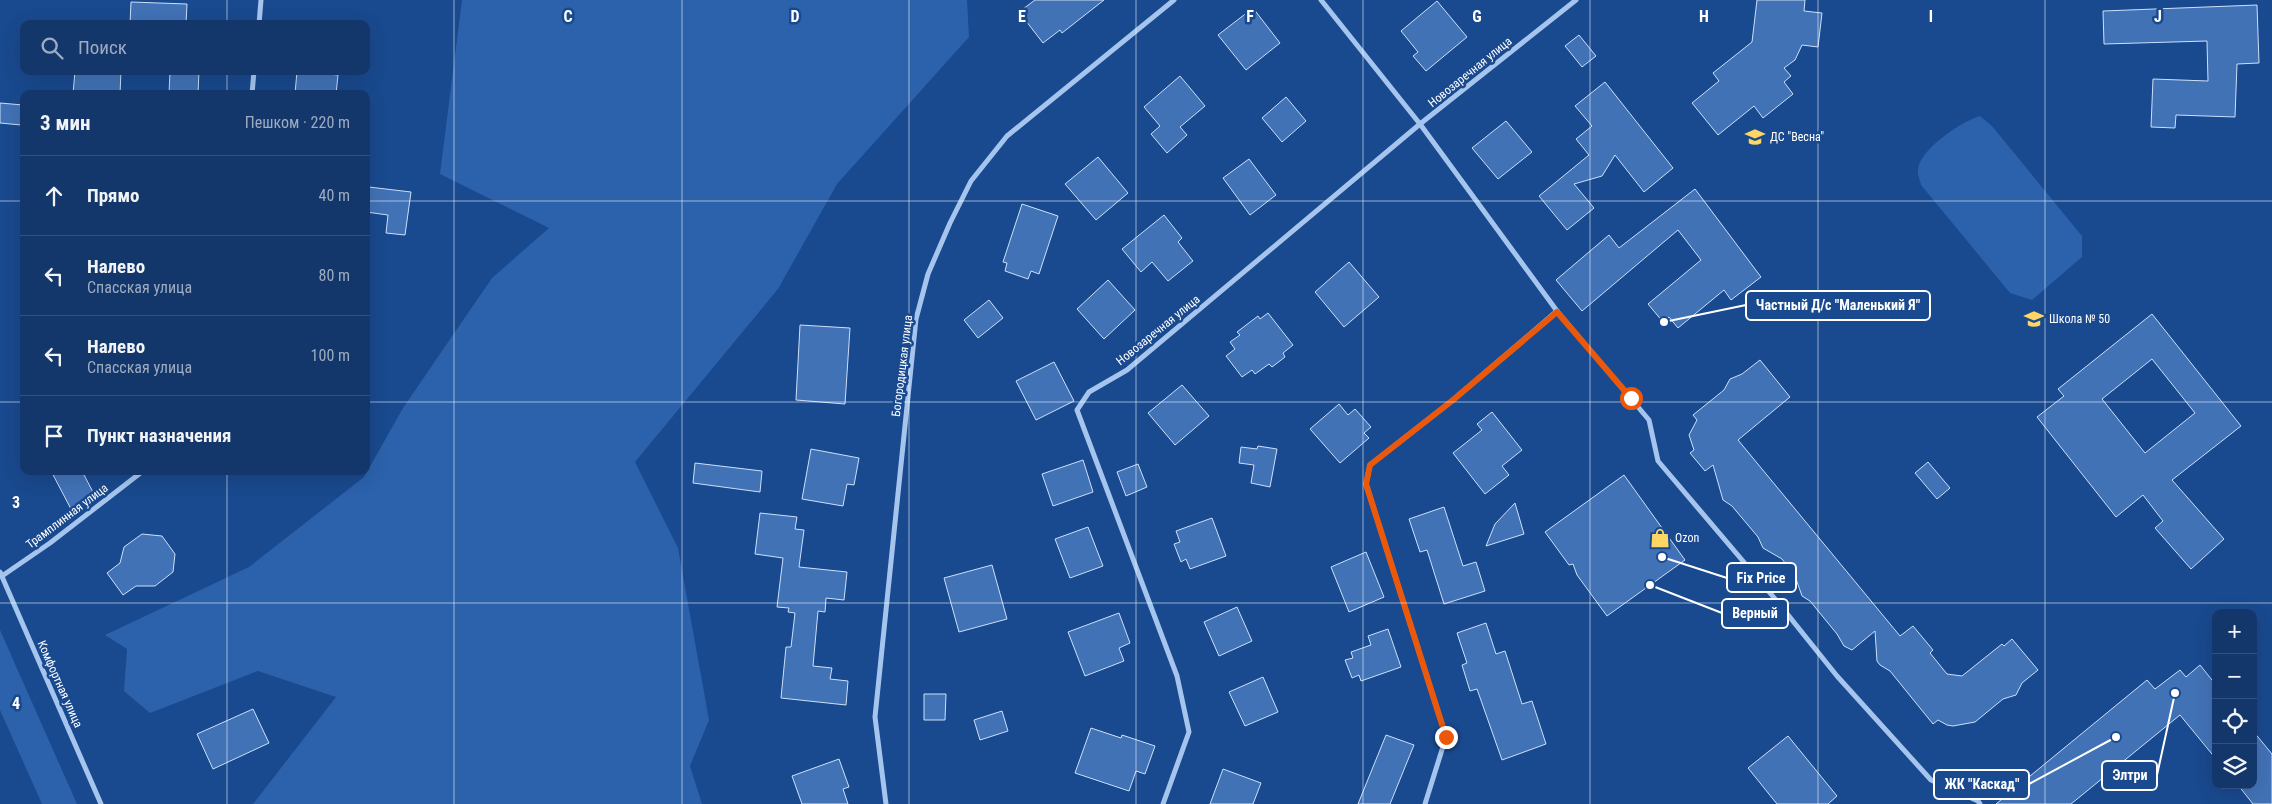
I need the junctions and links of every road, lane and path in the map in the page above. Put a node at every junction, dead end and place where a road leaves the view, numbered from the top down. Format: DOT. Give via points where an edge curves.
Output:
graph roads {
  1 [pos="261,0"];
  2 [pos="1174,0"];
  3 [pos="1321,0"];
  4 [pos="1576,0"];
  5 [pos="258,20"];
  6 [pos="254,75"];
  7 [pos="252,90"];
  8 [pos="1420,124"];
  9 [pos="1557,312"];
  10 [pos="138,475"];
  11 [pos="1,574"];
  12 [pos="101,804"];
  13 [pos="886,804"];
  14 [pos="1163,804"];
  15 [pos="1425,804"];
  16 [pos="1980,804"];
  1 -- 5 [label="street"];
  2 -- 13 [label="street, Богородицкая улица" via="1007,136 971,181 928,274 916,319 875,717"];
  3 -- 8 [label="street"];
  4 -- 8 [label="street, Новозаречная улица"];
  6 -- 7 [label="street"];
  8 -- 9 [label="street"];
  8 -- 14 [label="street, Новозаречная улица" via="1126,370 1089,392 1077,410 1177,676 1189,732"];
  9 -- 15 [label="street" via="1370,465 1366,484 1446,737"];
  9 -- 16 [label="street" via="1650,420 1658,461 1837,676 1931,780"];
  10 -- 11 [label="street, Трамплинная улица" via="50,543"];
  11 -- 12 [label="street, Комфортная улица"];
}
